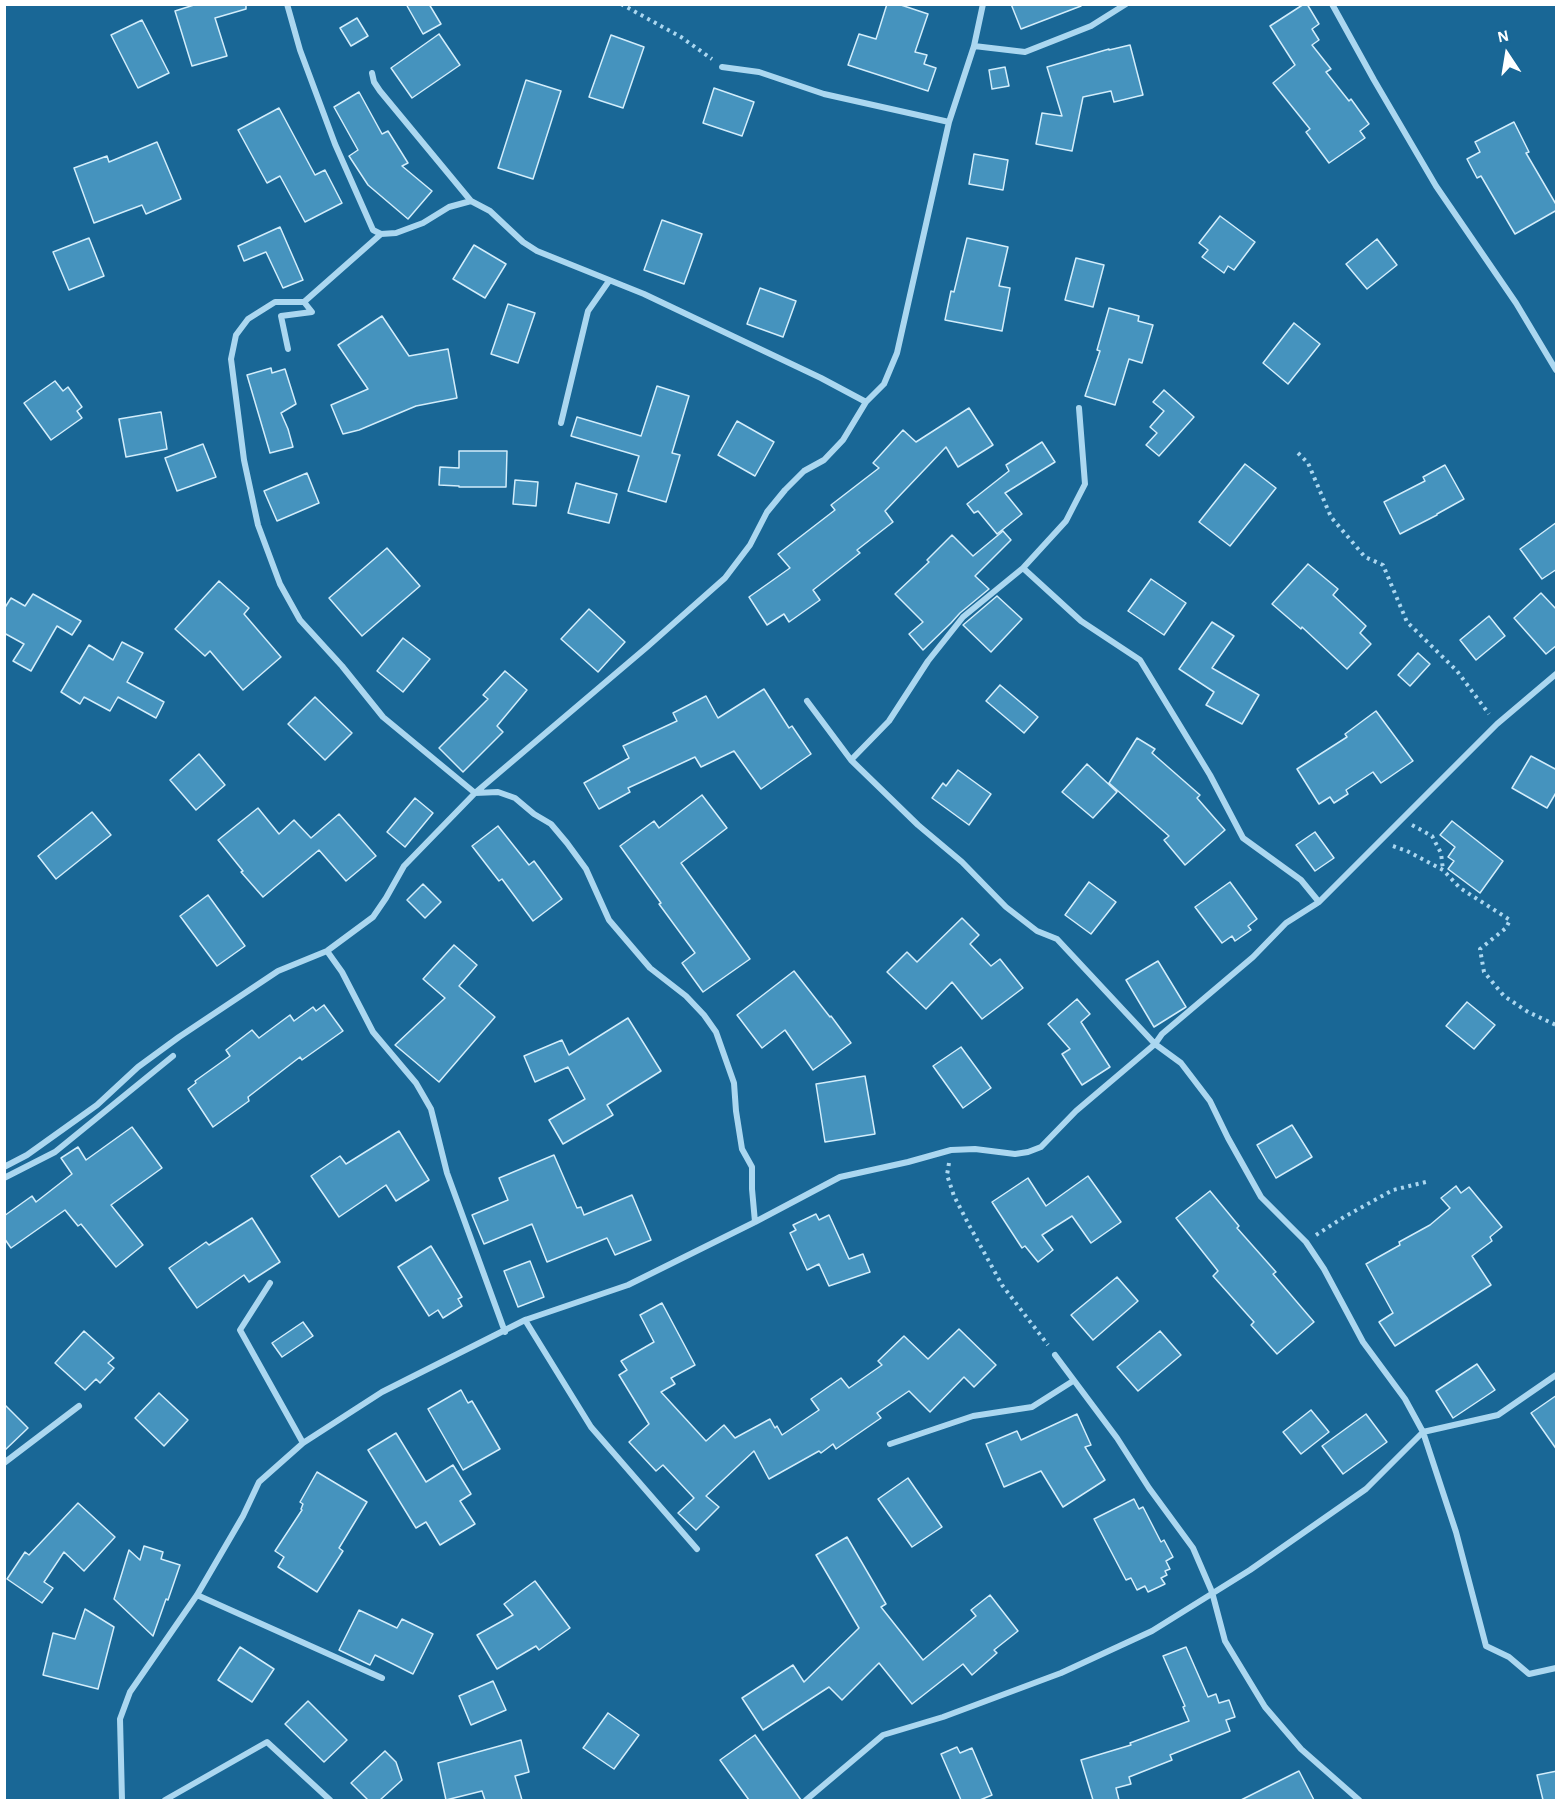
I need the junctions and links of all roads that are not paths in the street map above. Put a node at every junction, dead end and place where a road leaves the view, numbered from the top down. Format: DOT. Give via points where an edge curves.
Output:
graph roads {
  1 [pos="287,4"];
  2 [pos="983,4"];
  3 [pos="1126,4"];
  4 [pos="1332,4"];
  5 [pos="974,46"];
  6 [pos="722,67"];
  7 [pos="372,73"];
  8 [pos="949,122"];
  9 [pos="471,201"];
  10 [pos="381,234"];
  11 [pos="609,281"];
  12 [pos="304,302"];
  13 [pos="288,349"];
  14 [pos="1557,370"];
  15 [pos="866,402"];
  16 [pos="1079,408"];
  17 [pos="561,423"];
  18 [pos="1023,568"];
  19 [pos="1557,674"];
  20 [pos="807,701"];
  21 [pos="851,760"];
  22 [pos="475,793"];
  23 [pos="1319,902"];
  24 [pos="327,951"];
  25 [pos="1155,1044"];
  26 [pos="173,1056"];
  27 [pos="4,1167"];
  28 [pos="4,1178"];
  29 [pos="755,1222"];
  30 [pos="270,1283"];
  31 [pos="525,1320"];
  32 [pos="505,1332"];
  33 [pos="1055,1356"];
  34 [pos="1557,1375"];
  35 [pos="1073,1381"];
  36 [pos="80,1406"];
  37 [pos="1423,1432"];
  38 [pos="303,1443"];
  39 [pos="890,1444"];
  40 [pos="4,1463"];
  41 [pos="697,1549"];
  42 [pos="1212,1592"];
  43 [pos="196,1595"];
  44 [pos="1557,1668"];
  45 [pos="382,1678"];
  46 [pos="122,1800"];
  47 [pos="165,1800"];
  48 [pos="330,1800"];
  49 [pos="806,1800"];
  50 [pos="1359,1800"];
  1 -- 10 [label="street" via="335,144 373,230"];
  2 -- 5 [label="street"];
  3 -- 5 [label="street" via="1090,26 1025,52"];
  4 -- 14 [label="street" via="1436,186"];
  5 -- 8 [label="street"];
  6 -- 8 [label="street" via="759,72 824,94"];
  7 -- 9 [label="street" via="380,91"];
  8 -- 15 [label="street" via="897,353 885,384"];
  9 -- 10 [label="street" via="449,207 396,233"];
  9 -- 11 [label="street" via="490,211 537,251"];
  10 -- 12 [label="street"];
  11 -- 15 [label="street" via="644,294"];
  11 -- 17 [label="street" via="588,311"];
  12 -- 13 [label="street" via="312,312 281,316"];
  12 -- 22 [label="street" via="275,302 248,319 236,335 231,359 244,460 258,525 280,584 300,620 383,717"];
  15 -- 22 [label="street" via="843,440 824,460 804,471 767,512 750,545 725,578"];
  16 -- 18 [label="street" via="1085,484 1066,521"];
  18 -- 21 [label="street" via="963,617 928,661 889,721"];
  18 -- 23 [label="street" via="1081,621 1140,660 1243,838 1301,880"];
  19 -- 23 [label="street" via="1497,724"];
  20 -- 21 [label="street"];
  21 -- 25 [label="street" via="1006,907 1037,931 1057,939"];
  22 -- 24 [label="street" via="404,866 373,917"];
  22 -- 29 [label="street" via="498,792 515,798 552,824 585,869 609,920 650,968 687,996 716,1032 735,1083 742,1149 752,1167"];
  23 -- 25 [label="street" via="1286,923"];
  24 -- 27 [label="street" via="278,971 179,1037 138,1067 97,1105"];
  24 -- 32 [label="street" via="373,1032 416,1083 430,1109 447,1173"];
  25 -- 29 [label="street" via="1076,1111 1041,1147 1015,1154 951,1150 840,1176"];
  25 -- 37 [label="street" via="1181,1063 1210,1101 1261,1197 1306,1242 1363,1342 1405,1399"];
  26 -- 28 [label="street" via="55,1152"];
  29 -- 31 [label="street" via="628,1285"];
  30 -- 38 [label="street" via="240,1330"];
  31 -- 32 [label="street"];
  31 -- 41 [label="street" via="591,1427"];
  32 -- 38 [label="street" via="382,1392"];
  33 -- 35 [label="street"];
  34 -- 37 [label="street" via="1498,1415"];
  35 -- 39 [label="street" via="1032,1407 973,1416"];
  35 -- 42 [label="street" via="1193,1548"];
  36 -- 40 [label="street"];
  37 -- 42 [label="street" via="1366,1489"];
  37 -- 44 [label="street" via="1456,1532 1486,1646 1509,1657 1529,1674"];
  38 -- 43 [label="street" via="259,1482"];
  42 -- 49 [label="street" via="1152,1631 1061,1673 883,1735"];
  42 -- 50 [label="street" via="1225,1641 1265,1707 1301,1749"];
  43 -- 45 [label="street"];
  43 -- 46 [label="street" via="130,1692 120,1719"];
  47 -- 48 [label="street" via="267,1742"];
}
